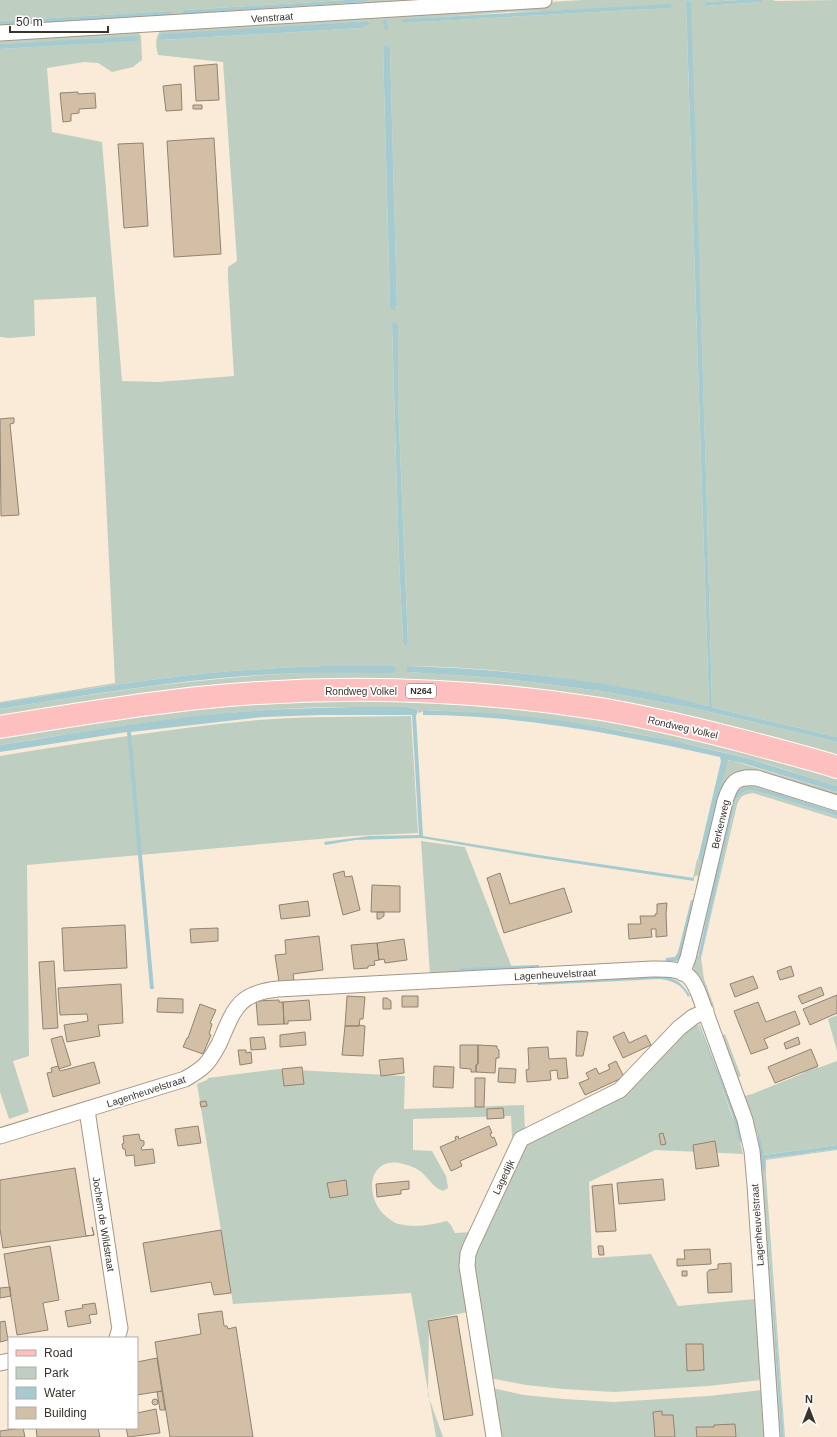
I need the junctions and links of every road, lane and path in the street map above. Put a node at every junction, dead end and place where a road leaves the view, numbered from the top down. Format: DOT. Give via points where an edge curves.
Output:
graph roads {
  1 [pos="544,0"];
  2 [pos="0,33"];
  3 [pos="0,727"];
  4 [pos="837,767"];
  5 [pos="837,803"];
  6 [pos="682,973"];
  7 [pos="706,1011"];
  8 [pos="87,1110"];
  9 [pos="0,1136"];
  10 [pos="117,1337"];
  11 [pos="494,1437"];
  12 [pos="772,1437"];
  1 -- 2 [label="street, Venstraat"];
  3 -- 4 [label="main road, Rondweg Volkel / N264" via="134,706 227,696 320,691 424,691 516,698 604,710 703,730"];
  5 -- 6 [label="street, Berkenweg" via="757,778 740,779 730,787 688,958"];
  6 -- 7 [label="street, Lagenheuvelstraat" via="691,978"];
  6 -- 8 [label="street, Lagenheuvelstraat" via="670,969 652,969 255,992 238,1006 216,1049 197,1072 173,1084"];
  7 -- 11 [label="street, Lagedijk" via="679,1028 620,1090 520,1139 467,1259"];
  7 -- 12 [label="street, Lagenheuvelstraat" via="745,1120 752,1151"];
  8 -- 9 [label="street, Lagenheuvelstraat"];
  8 -- 10 [label="street, Jochem de Wildstraat" via="120,1328"];
}
